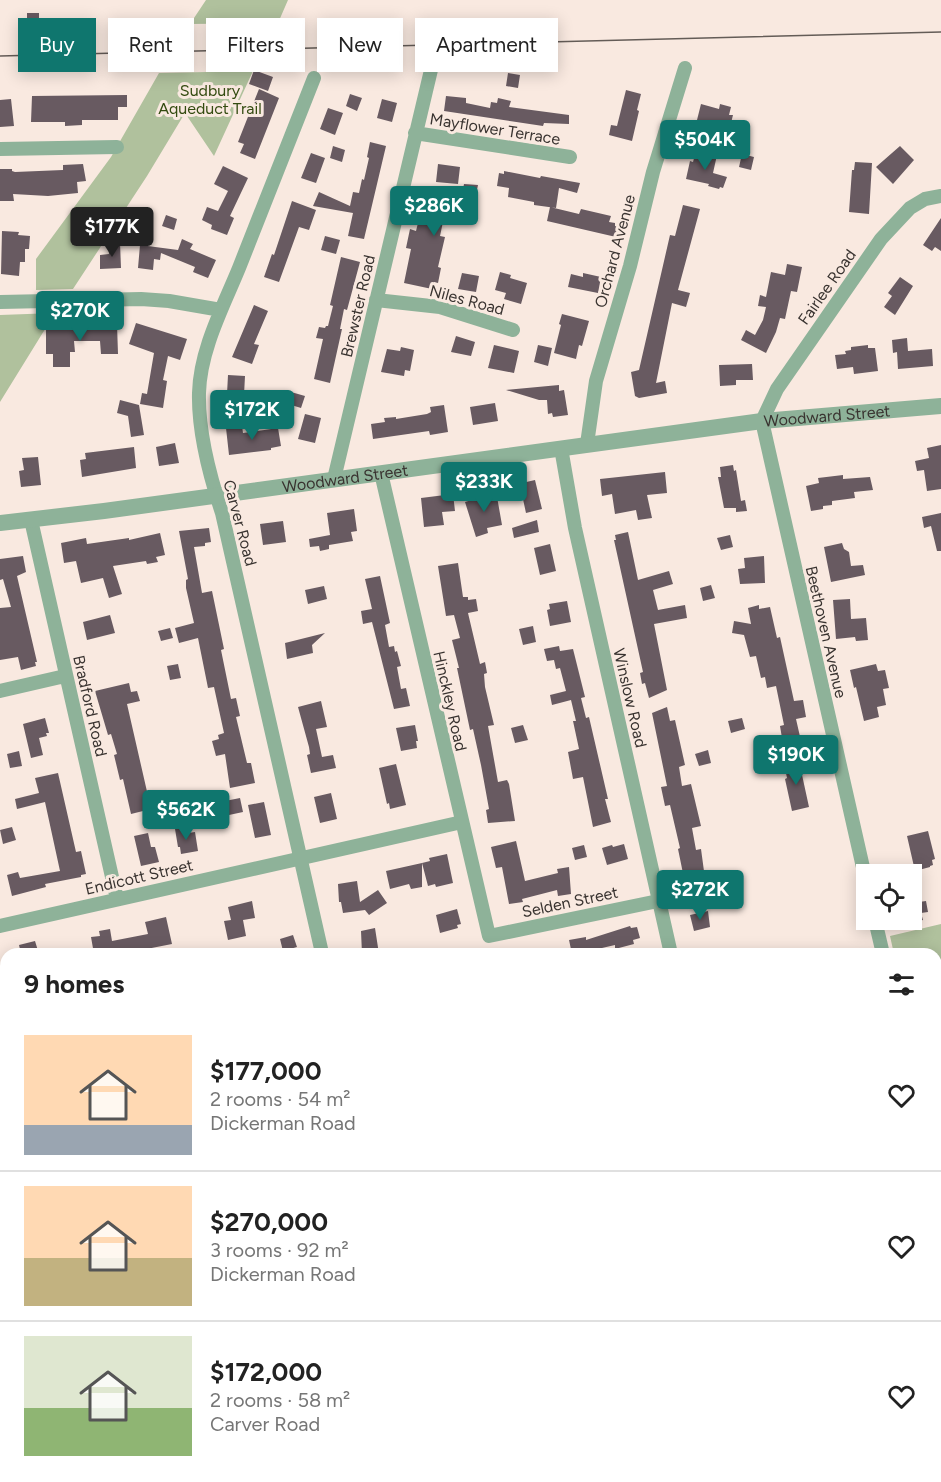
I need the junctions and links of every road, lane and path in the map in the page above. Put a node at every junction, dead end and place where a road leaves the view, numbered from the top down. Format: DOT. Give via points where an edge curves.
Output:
graph roads {
  1 [pos="685,68"];
  2 [pos="430,72"];
  3 [pos="314,78"];
  4 [pos="415,134"];
  5 [pos="117,147"];
  6 [pos="0,148"];
  7 [pos="570,157"];
  8 [pos="941,196"];
  9 [pos="376,300"];
  10 [pos="0,302"];
  11 [pos="221,310"];
  12 [pos="513,330"];
  13 [pos="941,406"];
  14 [pos="762,421"];
  15 [pos="587,444"];
  16 [pos="561,448"];
  17 [pos="381,473"];
  18 [pos="334,479"];
  19 [pos="216,495"];
  20 [pos="31,520"];
  21 [pos="0,523"];
  22 [pos="65,676"];
  23 [pos="0,691"];
  24 [pos="462,822"];
  25 [pos="301,858"];
  26 [pos="862,864"];
  27 [pos="117,899"];
  28 [pos="658,901"];
  29 [pos="0,926"];
  30 [pos="877,930"];
  31 [pos="489,936"];
  32 [pos="321,948"];
  33 [pos="670,948"];
  34 [pos="882,948"];
  1 -- 15 [label="street, Orchard Avenue" via="596,381"];
  2 -- 4 [label="street, Brewster Road"];
  3 -- 11 [label="street, Carver Road"];
  4 -- 7 [label="street, Mayflower Terrace"];
  4 -- 9 [label="street, Brewster Road"];
  5 -- 6 [label="street"];
  8 -- 14 [label="street, Fairlee Road" via="910,208 881,238 777,389"];
  9 -- 12 [label="street, Niles Road" via="440,307"];
  9 -- 18 [label="street, Brewster Road"];
  10 -- 11 [label="street" via="141,299"];
  11 -- 19 [label="street, Carver Road" via="201,372 199,393"];
  13 -- 14 [label="street, Woodward Street"];
  14 -- 15 [label="street, Woodward Street"];
  14 -- 26 [label="street, Beethoven Avenue"];
  15 -- 16 [label="street, Woodward Street"];
  16 -- 17 [label="street, Woodward Street"];
  16 -- 28 [label="street, Winslow Road" via="575,528"];
  17 -- 18 [label="street, Woodward Street"];
  17 -- 24 [label="street, Hinckley Road"];
  18 -- 19 [label="street, Woodward Street"];
  19 -- 20 [label="street, Woodward Street"];
  19 -- 25 [label="street, Carver Road"];
  20 -- 21 [label="street, Woodward Street"];
  20 -- 22 [label="street, Bradford Road"];
  22 -- 23 [label="street"];
  22 -- 27 [label="street, Bradford Road"];
  24 -- 25 [label="street, Endicott Street"];
  24 -- 31 [label="street, Hinckley Road"];
  25 -- 27 [label="street, Endicott Street"];
  25 -- 32 [label="street, Carver Road"];
  27 -- 29 [label="street, Endicott Street"];
  28 -- 31 [label="street, Selden Street"];
  28 -- 33 [label="street, Winslow Road"];
  30 -- 34 [label="street"];
}
